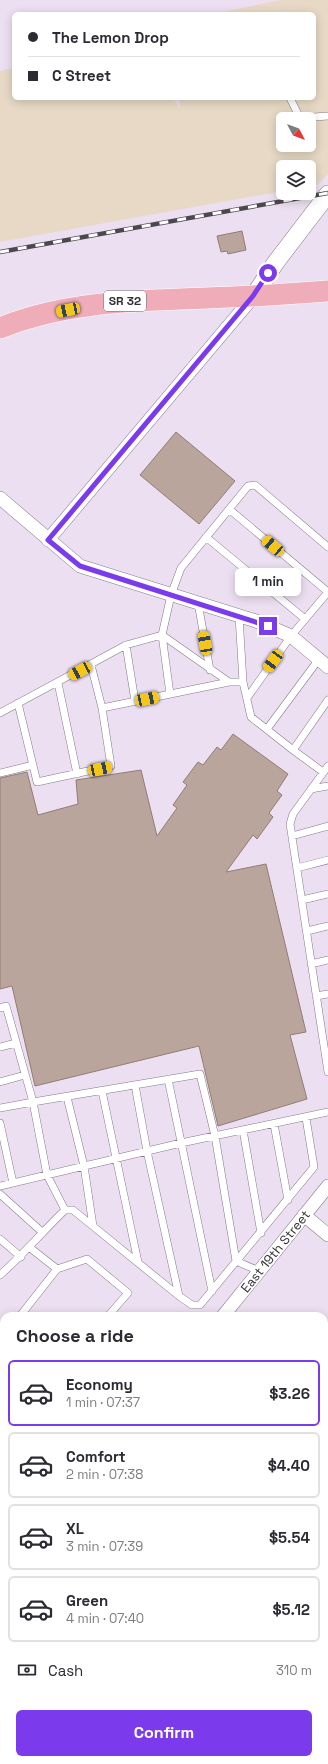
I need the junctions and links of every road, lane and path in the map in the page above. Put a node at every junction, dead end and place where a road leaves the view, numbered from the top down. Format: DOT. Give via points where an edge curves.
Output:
graph roads {
  1 [pos="291,100"];
  2 [pos="328,116"];
  3 [pos="328,194"];
  4 [pos="328,291"];
  5 [pos="253,296"];
  6 [pos="0,328"];
  7 [pos="0,498"];
  8 [pos="229,509"];
  9 [pos="206,537"];
  10 [pos="48,540"];
  11 [pos="328,547"];
  12 [pos="328,592"];
  13 [pos="171,595"];
  14 [pos="198,603"];
  15 [pos="239,616"];
  16 [pos="305,619"];
  17 [pos="162,635"];
  18 [pos="291,636"];
  19 [pos="126,645"];
  20 [pos="323,663"];
  21 [pos="91,665"];
  22 [pos="210,670"];
  23 [pos="58,682"];
  24 [pos="229,682"];
  25 [pos="243,682"];
  26 [pos="170,694"];
  27 [pos="247,698"];
  28 [pos="328,700"];
  29 [pos="136,701"];
  30 [pos="18,703"];
  31 [pos="102,708"];
  32 [pos="0,713"];
  33 [pos="267,729"];
  34 [pos="293,750"];
  35 [pos="33,765"];
  36 [pos="328,766"];
  37 [pos="323,772"];
  38 [pos="0,773"];
  39 [pos="77,774"];
  40 [pos="328,786"];
  41 [pos="311,789"];
  42 [pos="328,826"];
  43 [pos="292,836"];
  44 [pos="328,860"];
  45 [pos="297,868"];
  46 [pos="328,894"];
  47 [pos="302,900"];
  48 [pos="328,926"];
  49 [pos="307,931"];
  50 [pos="328,960"];
  51 [pos="312,964"];
  52 [pos="328,994"];
  53 [pos="316,996"];
  54 [pos="0,1008"];
  55 [pos="325,1028"];
  56 [pos="16,1043"];
  57 [pos="0,1047"];
  58 [pos="327,1060"];
  59 [pos="328,1072"];
  60 [pos="25,1075"];
  61 [pos="168,1079"];
  62 [pos="0,1082"];
  63 [pos="135,1085"];
  64 [pos="102,1091"];
  65 [pos="67,1097"];
  66 [pos="33,1102"];
  67 [pos="0,1108"];
  68 [pos="328,1112"];
  69 [pos="306,1118"];
  70 [pos="0,1123"];
  71 [pos="274,1124"];
  72 [pos="243,1130"];
  73 [pos="215,1136"];
  74 [pos="181,1143"];
  75 [pos="147,1151"];
  76 [pos="117,1159"];
  77 [pos="84,1166"];
  78 [pos="47,1175"];
  79 [pos="13,1183"];
  80 [pos="0,1186"];
  81 [pos="328,1186"];
  82 [pos="0,1194"];
  83 [pos="288,1200"];
  84 [pos="65,1210"];
  85 [pos="304,1215"];
  86 [pos="93,1226"];
  87 [pos="42,1232"];
  88 [pos="261,1233"];
  89 [pos="328,1235"];
  90 [pos="0,1240"];
  91 [pos="29,1248"];
  92 [pos="21,1256"];
  93 [pos="236,1260"];
  94 [pos="138,1262"];
  95 [pos="57,1269"];
  96 [pos="259,1271"];
  97 [pos="0,1275"];
  98 [pos="212,1291"];
  99 [pos="179,1296"];
  100 [pos="23,1312"];
  101 [pos="111,1312"];
  102 [pos="226,1312"];
  1 -- 2 [label="lane" via="300,118"];
  3 -- 5 [label="street"];
  4 -- 5 [label="main road, SR 32"];
  5 -- 6 [label="main road, SR 32" via="112,302 45,314"];
  5 -- 10 [label="street"];
  7 -- 10 [label="street"];
  8 -- 9 [label="lane"];
  8 -- 11 [label="lane" via="248,486 255,485"];
  8 -- 12 [label="lane"];
  9 -- 13 [label="lane" via="181,568"];
  9 -- 16 [label="lane"];
  10 -- 13 [label="street" via="80,566"];
  12 -- 16 [label="lane"];
  13 -- 14 [label="street"];
  13 -- 17 [label="lane"];
  14 -- 15 [label="street"];
  14 -- 22 [label="lane"];
  15 -- 18 [label="street"];
  15 -- 25 [label="lane"];
  16 -- 18 [label="lane"];
  17 -- 19 [label="lane"];
  17 -- 22 [label="lane"];
  17 -- 26 [label="lane"];
  18 -- 20 [label="street"];
  18 -- 27 [label="lane"];
  19 -- 21 [label="lane"];
  19 -- 29 [label="lane"];
  20 -- 33 [label="lane"];
  21 -- 23 [label="lane"];
  21 -- 31 [label="lane"];
  22 -- 24 [label="lane"];
  23 -- 30 [label="lane"];
  23 -- 39 [label="lane"];
  24 -- 25 [label="lane"];
  24 -- 26 [label="lane"];
  25 -- 27 [label="lane"];
  26 -- 29 [label="lane"];
  27 -- 33 [label="lane" via="250,716"];
  28 -- 34 [label="lane"];
  29 -- 31 [label="lane"];
  30 -- 32 [label="lane"];
  30 -- 35 [label="lane"];
  31 -- 39 [label="lane" via="112,766"];
  33 -- 34 [label="lane"];
  34 -- 37 [label="lane"];
  35 -- 38 [label="lane"];
  35 -- 39 [label="lane" via="37,782"];
  36 -- 37 [label="lane"];
  37 -- 41 [label="lane"];
  40 -- 41 [label="lane"];
  41 -- 43 [label="lane" via="293,814 290,824"];
  42 -- 43 [label="lane"];
  43 -- 45 [label="lane"];
  44 -- 45 [label="lane"];
  45 -- 47 [label="lane"];
  46 -- 47 [label="lane"];
  47 -- 49 [label="lane"];
  48 -- 49 [label="lane"];
  49 -- 51 [label="lane"];
  50 -- 51 [label="lane"];
  51 -- 53 [label="lane"];
  52 -- 53 [label="lane"];
  53 -- 55 [label="lane"];
  54 -- 56 [label="lane" via="6,1006"];
  55 -- 58 [label="lane"];
  56 -- 57 [label="lane"];
  56 -- 60 [label="lane"];
  58 -- 59 [label="lane"];
  60 -- 62 [label="lane"];
  60 -- 66 [label="lane"];
  61 -- 63 [label="lane"];
  61 -- 73 [label="lane" via="200,1074"];
  61 -- 74 [label="lane"];
  63 -- 64 [label="lane"];
  63 -- 75 [label="lane"];
  64 -- 65 [label="lane"];
  64 -- 76 [label="lane"];
  65 -- 66 [label="lane"];
  65 -- 77 [label="lane"];
  66 -- 67 [label="lane"];
  66 -- 78 [label="lane"];
  68 -- 69 [label="lane"];
  69 -- 71 [label="lane"];
  69 -- 83 [label="lane" via="314,1167"];
  70 -- 79 [label="lane"];
  71 -- 72 [label="lane"];
  71 -- 83 [label="lane"];
  72 -- 73 [label="lane"];
  72 -- 88 [label="lane"];
  73 -- 74 [label="lane"];
  73 -- 93 [label="lane"];
  74 -- 75 [label="lane"];
  74 -- 98 [label="lane"];
  75 -- 76 [label="lane"];
  75 -- 99 [label="lane"];
  76 -- 77 [label="lane"];
  76 -- 94 [label="lane"];
  77 -- 78 [label="lane"];
  77 -- 86 [label="lane"];
  78 -- 79 [label="lane"];
  78 -- 84 [label="lane"];
  79 -- 80 [label="lane"];
  81 -- 85 [label="street, East 19th Street"];
  82 -- 87 [label="lane"];
  83 -- 88 [label="lane"];
  84 -- 86 [label="lane" via="73,1210"];
  84 -- 87 [label="lane"];
  85 -- 89 [label="street"];
  85 -- 96 [label="street, East 19th Street"];
  86 -- 94 [label="lane"];
  87 -- 91 [label="lane"];
  88 -- 93 [label="lane"];
  90 -- 92 [label="lane"];
  91 -- 92 [label="lane"];
  91 -- 95 [label="lane"];
  92 -- 97 [label="lane"];
  93 -- 96 [label="lane"];
  93 -- 98 [label="lane"];
  94 -- 99 [label="lane"];
  95 -- 100 [label="lane"];
  95 -- 101 [label="lane" via="87,1259 128,1293"];
  96 -- 102 [label="street, East 19th Street"];
  98 -- 99 [label="lane" via="200,1305 192,1305"];
}
